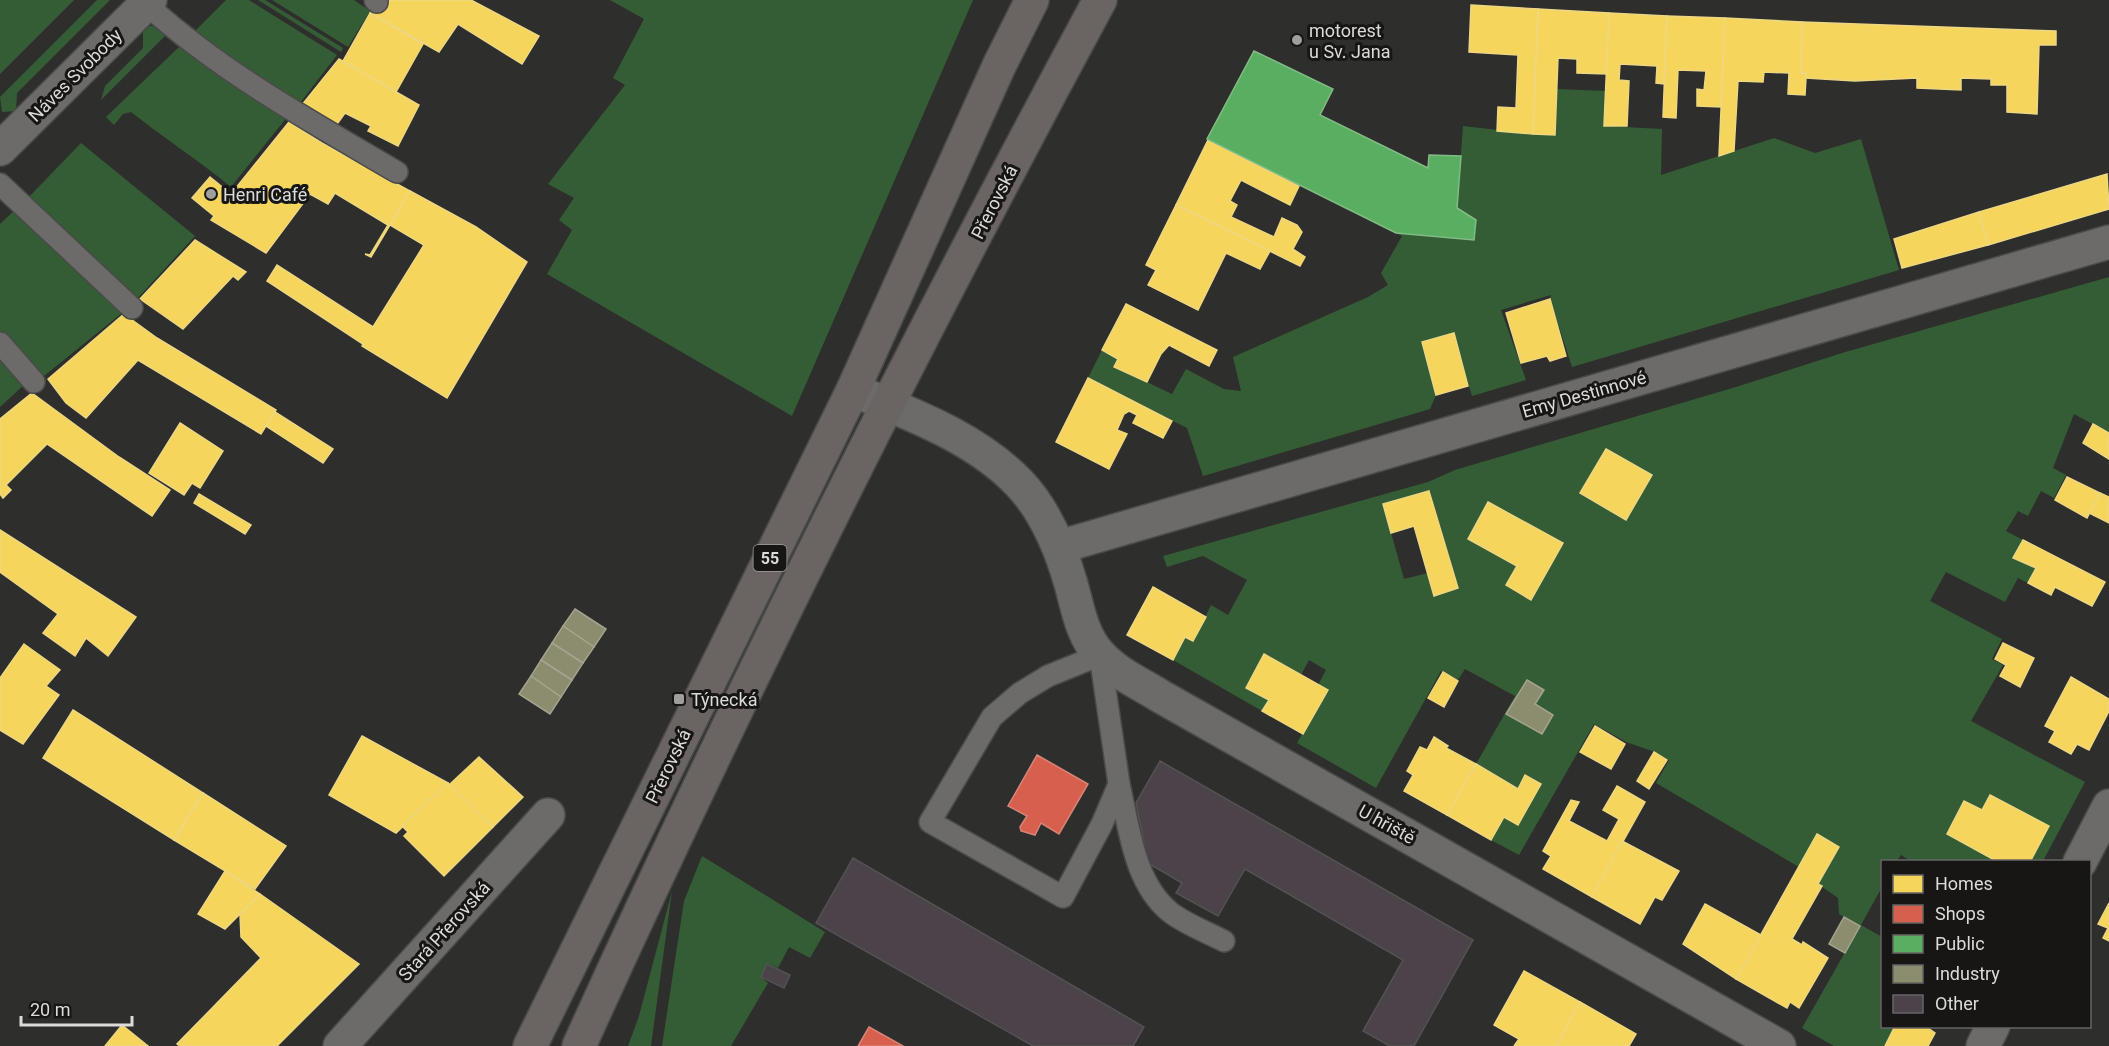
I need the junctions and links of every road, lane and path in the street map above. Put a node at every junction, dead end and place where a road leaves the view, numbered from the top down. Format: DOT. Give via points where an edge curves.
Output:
graph roads {
  1 [pos="1016,0"];
  2 [pos="1032,0"];
  3 [pos="1100,0"];
  4 [pos="148,2"];
  5 [pos="999,66"];
  6 [pos="0,149"];
  7 [pos="396,172"];
  8 [pos="0,184"];
  9 [pos="2109,242"];
  10 [pos="132,308"];
  11 [pos="0,343"];
  12 [pos="34,382"];
  13 [pos="853,390"];
  14 [pos="889,405"];
  15 [pos="1059,547"];
  16 [pos="1100,655"];
  17 [pos="1119,784"];
  18 [pos="2109,807"];
  19 [pos="548,815"];
  20 [pos="2081,860"];
  21 [pos="1224,941"];
  22 [pos="1992,1028"];
  23 [pos="340,1046"];
  24 [pos="530,1046"];
  25 [pos="579,1046"];
  26 [pos="1779,1046"];
  27 [pos="1983,1046"];
  1 -- 5 [label="main road"];
  2 -- 5 [label="main road, Přerovská / 55"];
  3 -- 14 [label="main road, Přerovská / 55"];
  4 -- 6 [label="street, Náves Svobody"];
  4 -- 7 [label="lane" via="187,40 284,106"];
  5 -- 13 [label="main road, Přerovská / 55"];
  8 -- 10 [label="lane"];
  9 -- 15 [label="street, Emy Destinnové"];
  11 -- 12 [label="lane"];
  13 -- 14 [label="street"];
  13 -- 24 [label="main road, Přerovská / 55"];
  14 -- 15 [label="street" via="961,439 1020,483"];
  14 -- 25 [label="main road, Přerovská / 55" via="674,837"];
  15 -- 16 [label="street, U hřiště" via="1084,631"];
  16 -- 17 [label="lane"];
  16 -- 17 [label="lane" via="1048,676 992,717 930,822 1063,897"];
  16 -- 26 [label="street, U hřiště" via="1160,696"];
  17 -- 21 [label="lane" via="1139,868 1155,897 1172,914"];
  18 -- 20 [label="street"];
  19 -- 23 [label="street, Stará Přerovská"];
  22 -- 27 [label="street"];
}
